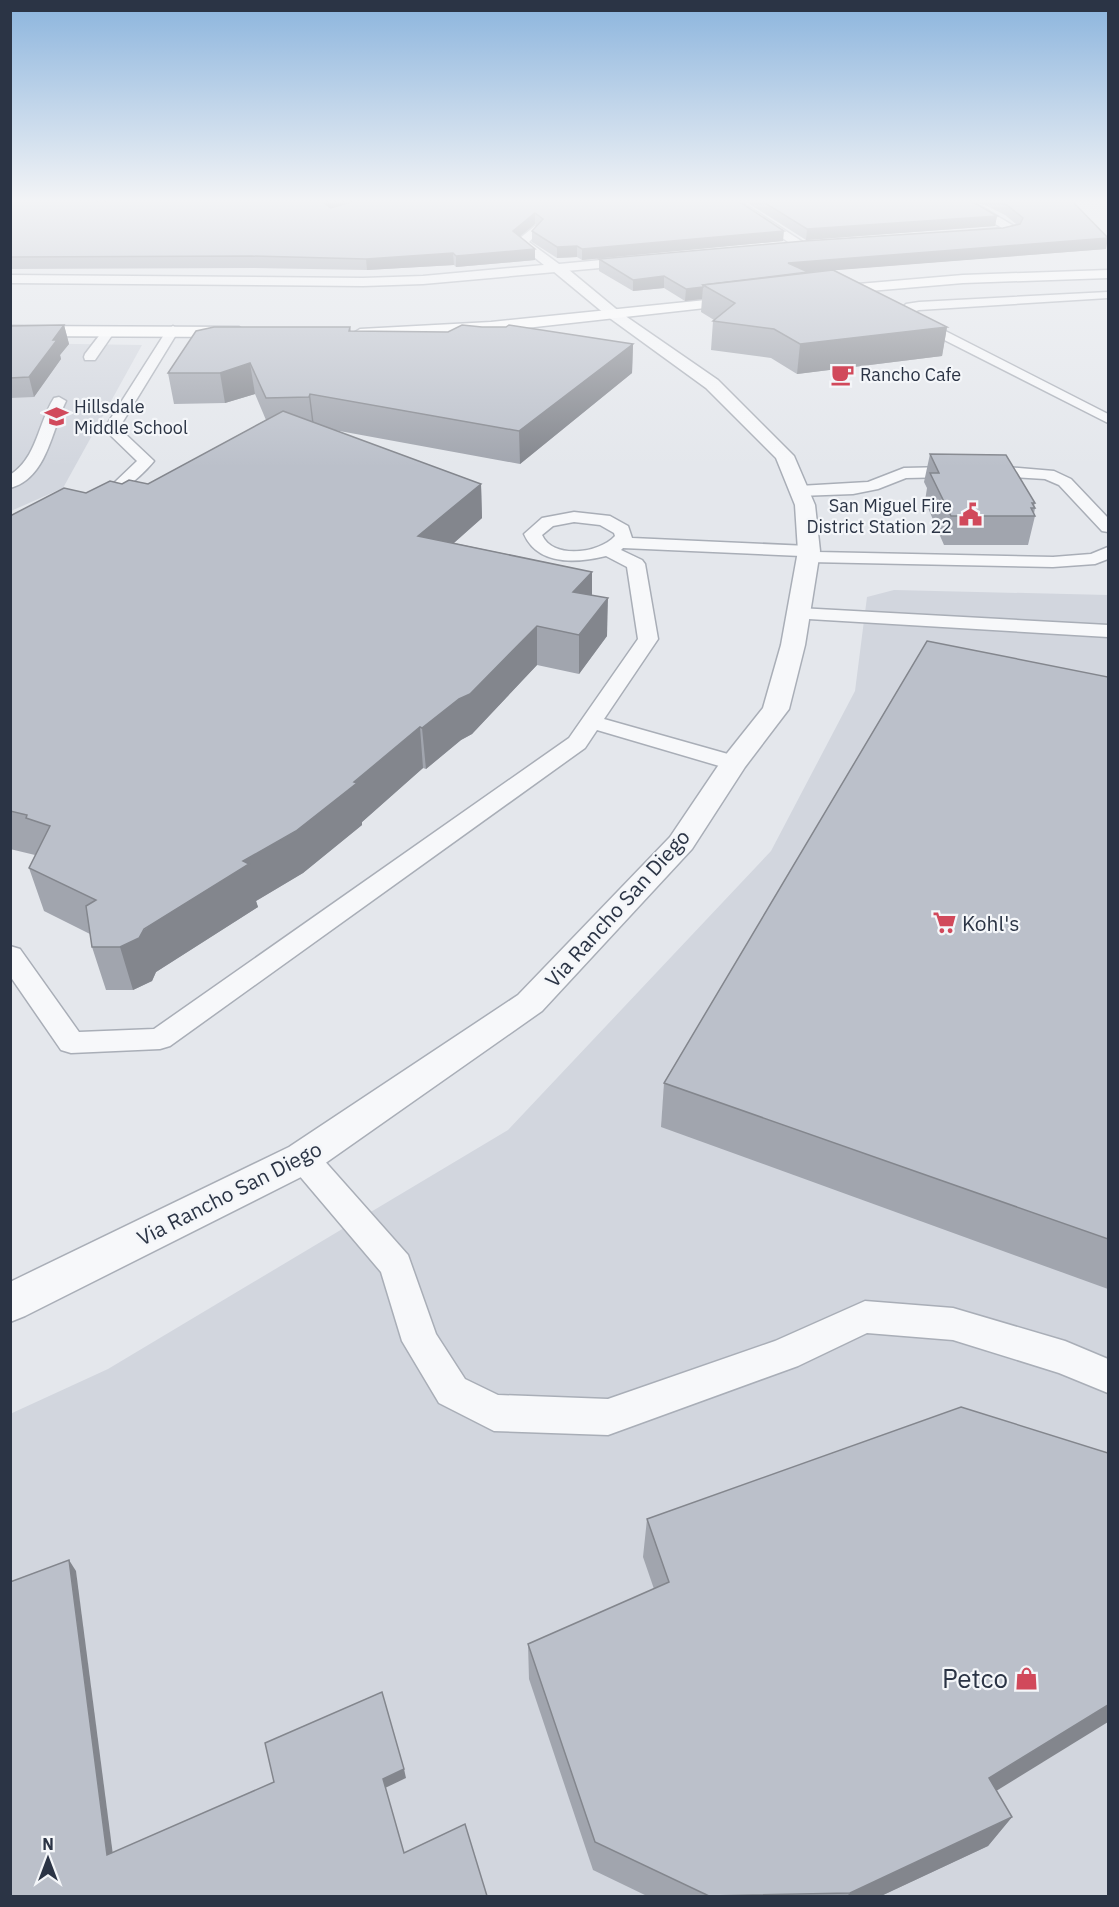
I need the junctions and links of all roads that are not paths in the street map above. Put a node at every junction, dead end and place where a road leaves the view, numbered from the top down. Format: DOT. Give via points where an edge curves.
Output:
graph roads {
  1 [pos="583,289"];
  2 [pos="849,289"];
  3 [pos="911,289"];
  4 [pos="952,289"];
  5 [pos="805,293"];
  6 [pos="1108,295"];
  7 [pos="758,298"];
  8 [pos="972,302"];
  9 [pos="936,304"];
  10 [pos="616,316"];
  11 [pos="173,330"];
  12 [pos="10,331"];
  13 [pos="109,331"];
  14 [pos="254,332"];
  15 [pos="346,333"];
  16 [pos="90,357"];
  17 [pos="59,401"];
  18 [pos="1108,419"];
  19 [pos="10,483"];
  20 [pos="799,491"];
  21 [pos="81,503"];
  22 [pos="1108,527"];
  23 [pos="1108,552"];
  24 [pos="809,554"];
  25 [pos="799,614"];
  26 [pos="1108,631"];
  27 [pos="591,722"];
  28 [pos="734,763"];
  29 [pos="10,956"];
  30 [pos="303,1158"];
  31 [pos="10,1303"];
  32 [pos="1108,1376"];
  1 -- 10 [label="street, Via Rancho San Diego"];
  2 -- 5 [label="main road"];
  3 -- 9 [label="lane"];
  4 -- 8 [label="lane"];
  6 -- 8 [label="lane"];
  7 -- 10 [label="main road"];
  8 -- 9 [label="lane"];
  9 -- 18 [label="lane" via="910,307 904,315"];
  10 -- 15 [label="main road" via="491,327"];
  10 -- 20 [label="street, Via Rancho San Diego" via="712,384 785,456"];
  11 -- 13 [label="main road"];
  11 -- 14 [label="main road"];
  11 -- 21 [label="lane" via="111,429 146,461 122,485"];
  12 -- 13 [label="main road"];
  13 -- 16 [label="lane"];
  17 -- 19 [label="lane" via="50,417 38,459 23,476"];
  20 -- 22 [label="lane" via="872,486 904,473 1048,474 1065,482"];
  20 -- 24 [label="street, Via Rancho San Diego" via="805,505"];
  23 -- 24 [label="lane" via="1095,559 1053,562"];
  24 -- 25 [label="street, Via Rancho San Diego"];
  24 -- 27 [label="lane" via="615,547 636,564 648,639"];
  25 -- 26 [label="lane"];
  25 -- 28 [label="street, Via Rancho San Diego" via="776,709"];
  27 -- 28 [label="lane"];
  27 -- 29 [label="lane" via="577,743 160,1039 71,1043"];
  28 -- 30 [label="street, Via Rancho San Diego" via="681,843 530,1004"];
  30 -- 31 [label="street, Via Rancho San Diego"];
  30 -- 32 [label="lane" via="396,1265 420,1341 453,1391 494,1413 608,1417 785,1354 865,1317 953,1324 1065,1358"];
}
